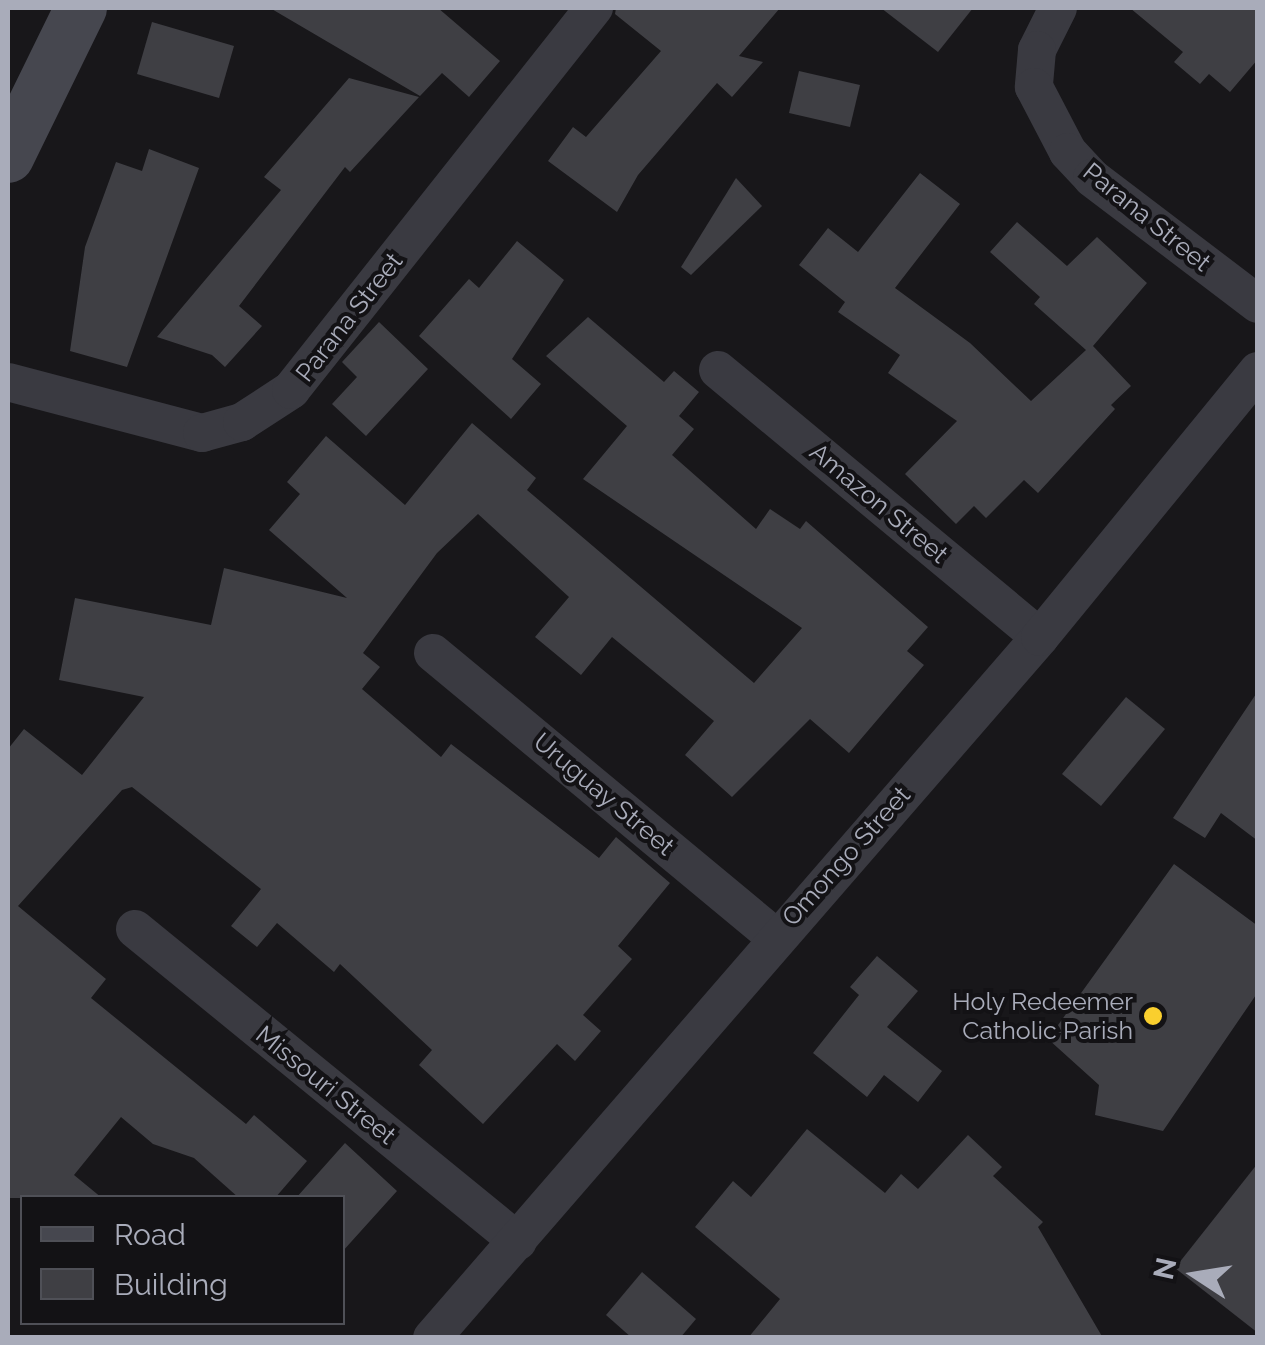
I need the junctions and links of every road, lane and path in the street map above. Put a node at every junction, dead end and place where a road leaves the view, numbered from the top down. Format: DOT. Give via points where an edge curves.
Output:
graph roads {
  1 [pos="81,8"];
  2 [pos="594,8"];
  3 [pos="1058,8"];
  4 [pos="8,157"];
  5 [pos="1258,304"];
  6 [pos="718,370"];
  7 [pos="1258,371"];
  8 [pos="8,382"];
  9 [pos="1040,637"];
  10 [pos="433,653"];
  11 [pos="134,929"];
  12 [pos="774,936"];
  13 [pos="518,1242"];
  14 [pos="432,1338"];
  1 -- 4 [label="street"];
  2 -- 8 [label="street, Parana Street" via="291,390 242,422 202,432 92,409"];
  3 -- 5 [label="street, Parana Street" via="1038,50 1034,87 1068,152 1092,178"];
  6 -- 9 [label="street, Amazon Street"];
  7 -- 9 [label="street, Omongo Street"];
  9 -- 12 [label="street, Omongo Street"];
  10 -- 12 [label="street, Uruguay Street"];
  11 -- 13 [label="street, Missouri Street"];
  12 -- 13 [label="street, Omongo Street"];
  13 -- 14 [label="street, Omongo Street"];
}
